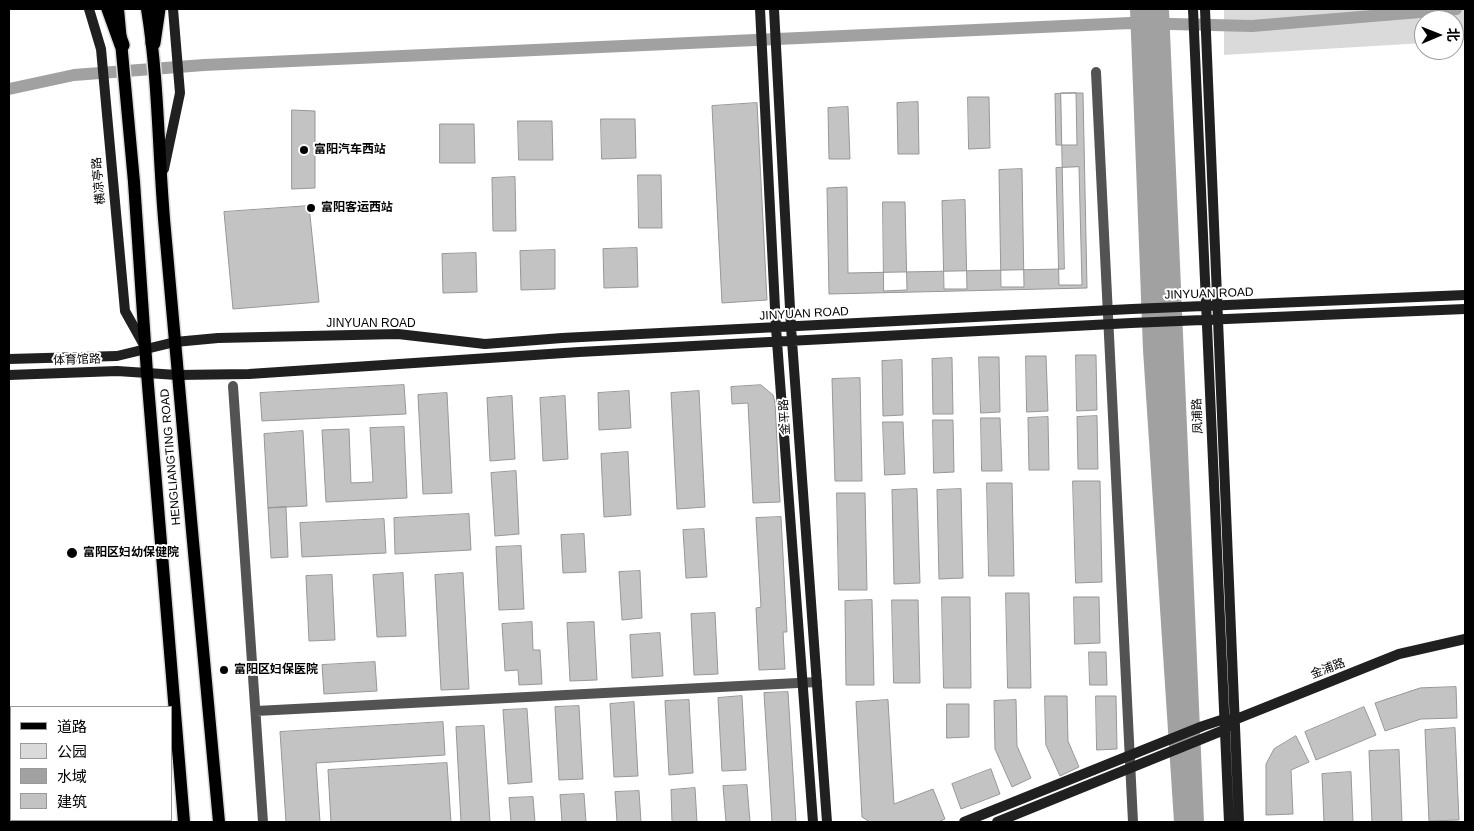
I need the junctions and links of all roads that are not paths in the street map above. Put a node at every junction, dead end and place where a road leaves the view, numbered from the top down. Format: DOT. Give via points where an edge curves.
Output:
graph roads {
  1 [pos="89,9"];
  2 [pos="109,9"];
  3 [pos="118,9"];
  4 [pos="147,9"];
  5 [pos="158,9"];
  6 [pos="173,9"];
  7 [pos="1204,9"];
  8 [pos="760,11"];
  9 [pos="774,11"];
  10 [pos="1193,14"];
  11 [pos="153,43"];
  12 [pos="122,45"];
  13 [pos="1096,72"];
  14 [pos="160,185"];
  15 [pos="1465,296"];
  16 [pos="1206,307"];
  17 [pos="1217,307"];
  18 [pos="1108,310"];
  19 [pos="1465,310"];
  20 [pos="1206,320"];
  21 [pos="1218,320"];
  22 [pos="1109,324"];
  23 [pos="791,327"];
  24 [pos="776,328"];
  25 [pos="175,342"];
  26 [pos="792,342"];
  27 [pos="777,343"];
  28 [pos="146,348"];
  29 [pos="9,359"];
  30 [pos="147,373"];
  31 [pos="9,375"];
  32 [pos="177,375"];
  33 [pos="233,386"];
  34 [pos="1465,639"];
  35 [pos="803,682"];
  36 [pos="817,682"];
  37 [pos="256,711"];
  38 [pos="1229,719"];
  39 [pos="1224,730"];
  40 [pos="1129,756"];
  41 [pos="1129,768"];
  42 [pos="184,822"];
  43 [pos="219,822"];
  44 [pos="263,822"];
  45 [pos="813,822"];
  46 [pos="827,822"];
  47 [pos="964,822"];
  48 [pos="997,822"];
  49 [pos="1132,822"];
  50 [pos="1229,822"];
  51 [pos="1240,822"];
  1 -- 28 [label="street, 横凉亭路" via="101,49 125,311"];
  2 -- 12 [label="highway"];
  3 -- 12 [label="main road"];
  4 -- 11 [label="main road"];
  5 -- 11 [label="highway"];
  6 -- 14 [label="street" via="180,93"];
  7 -- 17 [label="street, 凤浦路"];
  8 -- 24 [label="street, 金平路"];
  9 -- 23 [label="street, 金平路"];
  10 -- 16 [label="street, 凤浦路"];
  11 -- 14 [label="main road, HENGLIANGTING ROAD"];
  12 -- 28 [label="main road, HENGLIANGTING ROAD"];
  13 -- 18 [label="street"];
  14 -- 25 [label="main road, HENGLIANGTING ROAD"];
  15 -- 17 [label="street, JINYUAN ROAD"];
  16 -- 17 [label="street, JINYUAN ROAD"];
  16 -- 18 [label="street, JINYUAN ROAD"];
  16 -- 20 [label="street, 凤浦路"];
  17 -- 21 [label="street, 凤浦路"];
  18 -- 22 [label="street"];
  18 -- 23 [label="street, JINYUAN ROAD"];
  19 -- 21 [label="street, JINYUAN ROAD"];
  20 -- 21 [label="street, JINYUAN ROAD"];
  20 -- 22 [label="street, JINYUAN ROAD"];
  20 -- 38 [label="street, 凤浦路"];
  21 -- 38 [label="street, 凤浦路"];
  22 -- 26 [label="street, JINYUAN ROAD"];
  22 -- 40 [label="street"];
  23 -- 24 [label="street, JINYUAN ROAD"];
  23 -- 26 [label="street, 金平路"];
  24 -- 25 [label="street, JINYUAN ROAD" via="485,344 398,334"];
  24 -- 27 [label="street, 金平路"];
  25 -- 28 [label="street, JINYUAN ROAD"];
  25 -- 32 [label="main road, HENGLIANGTING ROAD"];
  26 -- 27 [label="street, JINYUAN ROAD"];
  26 -- 36 [label="street, 金平路"];
  27 -- 32 [label="street, 体育馆路" via="579,352 248,374"];
  27 -- 35 [label="street, 金平路"];
  28 -- 29 [label="street, 体育馆路" via="117,356"];
  28 -- 30 [label="main road, HENGLIANGTING ROAD"];
  30 -- 31 [label="street, 体育馆路"];
  30 -- 32 [label="street, 体育馆路"];
  30 -- 42 [label="main road, HENGLIANGTING ROAD"];
  32 -- 43 [label="main road, HENGLIANGTING ROAD"];
  33 -- 37 [label="street"];
  34 -- 38 [label="street, 金浦路" via="1399,654"];
  35 -- 36 [label="street"];
  35 -- 37 [label="street"];
  35 -- 45 [label="street, 金平路"];
  36 -- 46 [label="street, 金平路"];
  37 -- 44 [label="street"];
  38 -- 39 [label="street"];
  38 -- 40 [label="street, 金浦路"];
  38 -- 51 [label="street, 凤浦路"];
  39 -- 41 [label="street"];
  39 -- 50 [label="street"];
  40 -- 41 [label="street"];
  40 -- 47 [label="street"];
  41 -- 48 [label="street"];
  41 -- 49 [label="street"];
}
